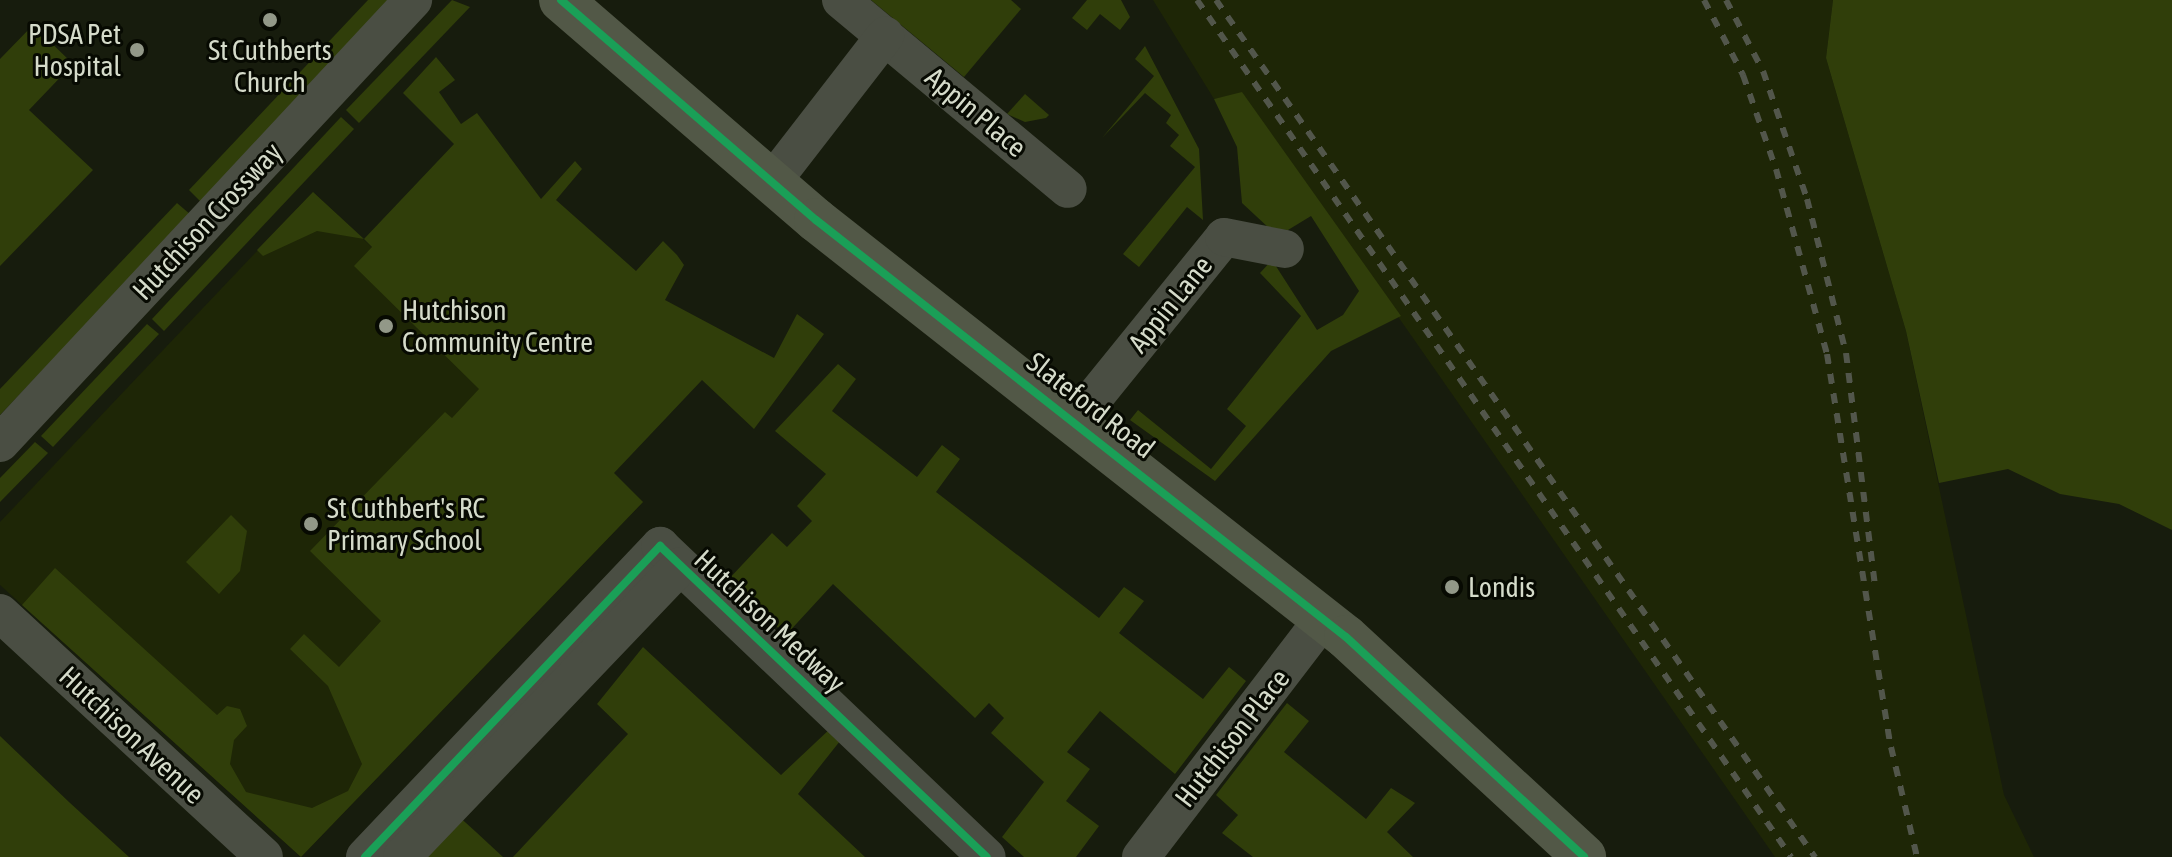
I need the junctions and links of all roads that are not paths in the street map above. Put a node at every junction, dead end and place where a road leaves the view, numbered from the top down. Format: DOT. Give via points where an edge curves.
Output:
graph roads {
  1 [pos="413,0"];
  2 [pos="561,0"];
  3 [pos="841,0"];
  4 [pos="885,36"];
  5 [pos="772,182"];
  6 [pos="1068,189"];
  7 [pos="1285,249"];
  8 [pos="1076,420"];
  9 [pos="0,443"];
  10 [pos="670,556"];
  11 [pos="0,613"];
  12 [pos="1323,619"];
  13 [pos="264,857"];
  14 [pos="365,857"];
  15 [pos="402,857"];
  16 [pos="987,857"];
  17 [pos="1141,857"];
  18 [pos="1584,857"];
  1 -- 9 [label="street, Hutchison Crossway"];
  2 -- 5 [label="main road, Slateford Road"];
  3 -- 4 [label="street, Appin Place"];
  4 -- 5 [label="street"];
  4 -- 6 [label="street, Appin Place"];
  5 -- 8 [label="main road, Slateford Road"];
  7 -- 8 [label="street, Appin Lane" via="1224,237"];
  8 -- 12 [label="main road, Slateford Road"];
  10 -- 14 [label="street, Hutchison Medway"];
  10 -- 15 [label="street, Hutchison Medway"];
  10 -- 16 [label="street, Hutchison Medway"];
  11 -- 13 [label="street, Hutchison Avenue"];
  12 -- 17 [label="street, Hutchison Place"];
  12 -- 18 [label="main road, Slateford Road"];
}
